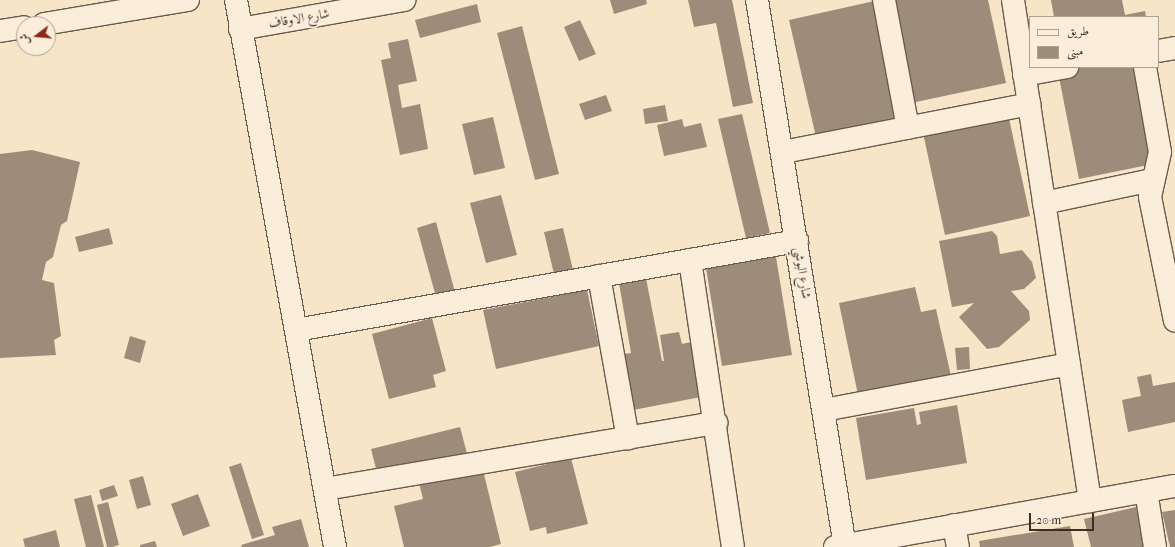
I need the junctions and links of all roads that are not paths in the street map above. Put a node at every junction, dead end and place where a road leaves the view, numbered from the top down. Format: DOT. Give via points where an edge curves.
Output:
graph roads {
  1 [pos="188,0"];
  2 [pos="236,0"];
  3 [pos="404,0"];
  4 [pos="757,0"];
  5 [pos="884,0"];
  6 [pos="1013,0"];
  7 [pos="56,22"];
  8 [pos="16,28"];
  9 [pos="240,29"];
  10 [pos="0,31"];
  11 [pos="1175,48"];
  12 [pos="1159,51"];
  13 [pos="1062,68"];
  14 [pos="1145,68"];
  15 [pos="1024,75"];
  16 [pos="1029,104"];
  17 [pos="908,128"];
  18 [pos="783,152"];
  19 [pos="1152,180"];
  20 [pos="1044,203"];
  21 [pos="797,241"];
  22 [pos="690,260"];
  23 [pos="599,276"];
  24 [pos="1175,321"];
  25 [pos="296,330"];
  26 [pos="1069,364"];
  27 [pos="824,410"];
  28 [pos="716,423"];
  29 [pos="628,438"];
  30 [pos="1175,486"];
  31 [pos="324,489"];
  32 [pos="1146,491"];
  33 [pos="1090,501"];
  34 [pos="954,525"];
  35 [pos="842,546"];
  36 [pos="335,547"];
  37 [pos="733,547"];
  38 [pos="958,547"];
  39 [pos="1155,547"];
  1 -- 7 [label="street"];
  2 -- 9 [label="street"];
  3 -- 9 [label="street, شارع الاوقاف"];
  4 -- 18 [label="street, شارع البوشي"];
  5 -- 17 [label="street"];
  6 -- 15 [label="street"];
  8 -- 10 [label="street"];
  9 -- 25 [label="street"];
  11 -- 12 [label="street"];
  13 -- 15 [label="street"];
  14 -- 19 [label="street" via="1160,152"];
  15 -- 16 [label="street"];
  16 -- 17 [label="street"];
  16 -- 20 [label="street"];
  17 -- 18 [label="street"];
  18 -- 21 [label="street, شارع البوشي"];
  19 -- 20 [label="street"];
  19 -- 24 [label="street" via="1150,197"];
  20 -- 26 [label="street"];
  21 -- 22 [label="street"];
  21 -- 27 [label="street, شارع البوشي"];
  22 -- 23 [label="street"];
  22 -- 28 [label="street"];
  23 -- 25 [label="street"];
  23 -- 29 [label="street"];
  25 -- 31 [label="street"];
  26 -- 27 [label="street"];
  26 -- 33 [label="street"];
  27 -- 35 [label="street, شارع البوشي"];
  28 -- 29 [label="street"];
  28 -- 37 [label="street"];
  29 -- 31 [label="street"];
  30 -- 32 [label="street"];
  31 -- 36 [label="street"];
  32 -- 33 [label="street"];
  32 -- 39 [label="street"];
  33 -- 34 [label="street"];
  34 -- 35 [label="street"];
  34 -- 38 [label="street"];
}
